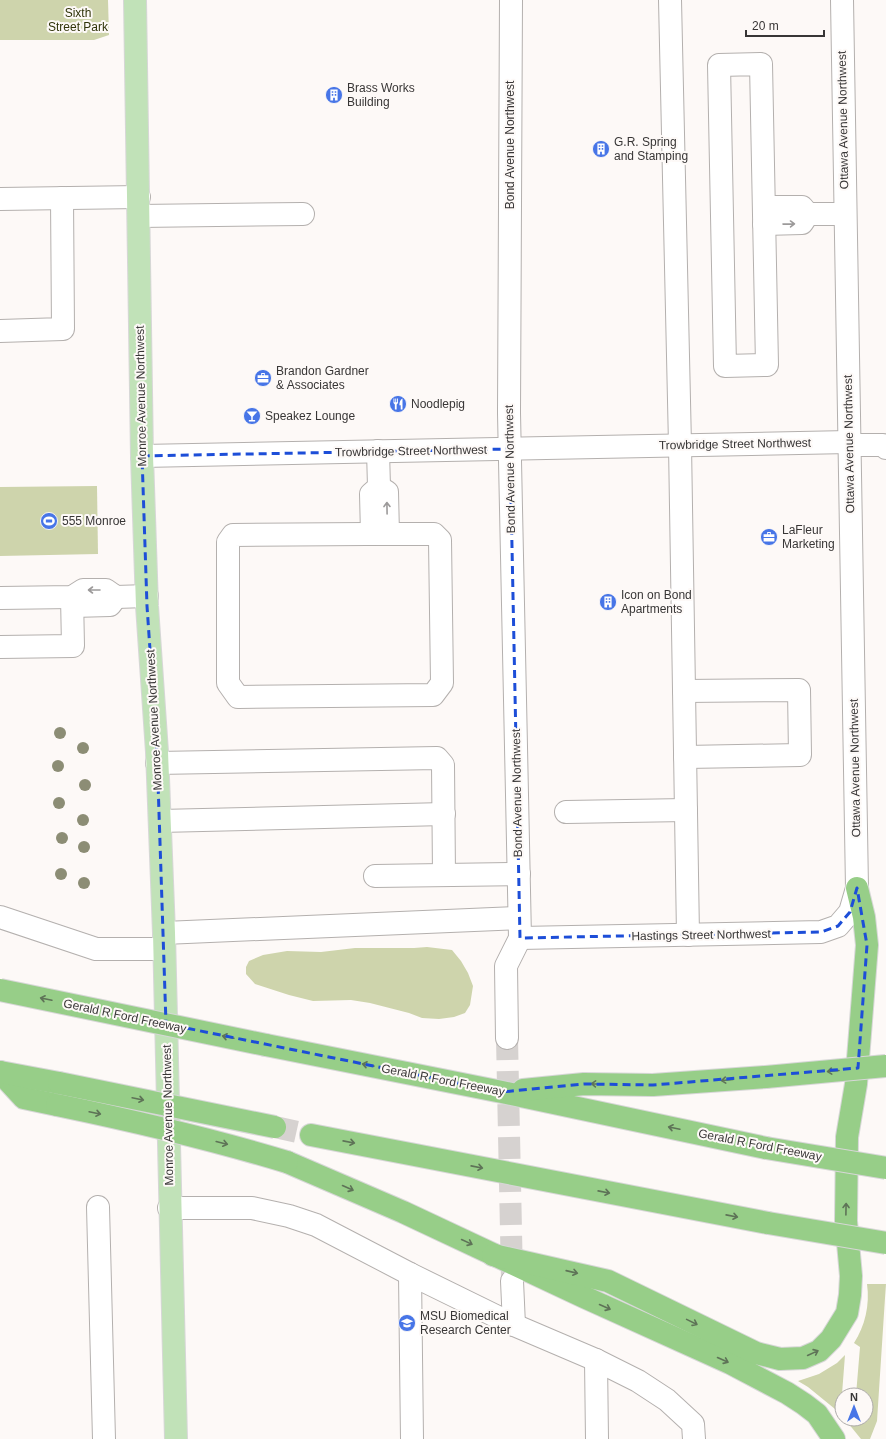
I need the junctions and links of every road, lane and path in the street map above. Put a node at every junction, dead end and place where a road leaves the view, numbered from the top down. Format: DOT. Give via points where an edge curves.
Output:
graph roads {
  1 [pos="135,0"];
  2 [pos="511,0"];
  3 [pos="670,0"];
  4 [pos="842,0"];
  5 [pos="62,198"];
  6 [pos="0,199"];
  7 [pos="139,207"];
  8 [pos="303,214"];
  9 [pos="844,214"];
  10 [pos="764,215"];
  11 [pos="0,331"];
  12 [pos="849,444"];
  13 [pos="680,445"];
  14 [pos="885,445"];
  15 [pos="510,449"];
  16 [pos="378,452"];
  17 [pos="142,456"];
  18 [pos="380,534"];
  19 [pos="147,596"];
  20 [pos="0,598"];
  21 [pos="73,601"];
  22 [pos="0,647"];
  23 [pos="684,691"];
  24 [pos="685,757"];
  25 [pos="157,763"];
  26 [pos="686,810"];
  27 [pos="566,812"];
  28 [pos="444,814"];
  29 [pos="160,821"];
  30 [pos="518,874"];
  31 [pos="444,875"];
  32 [pos="375,876"];
  33 [pos="857,888"];
  34 [pos="0,917"];
  35 [pos="520,928"];
  36 [pos="688,935"];
  37 [pos="164,941"];
  38 [pos="0,990"];
  39 [pos="507,1038"];
  40 [pos="886,1066"];
  41 [pos="0,1072"];
  42 [pos="502,1092"];
  43 [pos="275,1127"];
  44 [pos="311,1135"];
  45 [pos="886,1168"];
  46 [pos="98,1207"];
  47 [pos="169,1208"];
  48 [pos="886,1243"];
  49 [pos="494,1255"];
  50 [pos="410,1274"];
  51 [pos="512,1281"];
  52 [pos="514,1325"];
  53 [pos="596,1360"];
  54 [pos="104,1439"];
  55 [pos="176,1439"];
  56 [pos="412,1439"];
  57 [pos="597,1439"];
  58 [pos="694,1439"];
  59 [pos="834,1439"];
  1 -- 7 [label="main road, Monroe Avenue Northwest"];
  2 -- 15 [label="street, Bond Avenue Northwest"];
  3 -- 13 [label="street"];
  4 -- 9 [label="street, Ottawa Avenue Northwest"];
  5 -- 6 [label="street"];
  5 -- 7 [label="street"];
  5 -- 11 [label="street" via="64,329"];
  7 -- 8 [label="street"];
  7 -- 17 [label="main road, Monroe Avenue Northwest"];
  9 -- 10 [label="street" via="808,214 802,224"];
  9 -- 12 [label="street, Ottawa Avenue Northwest"];
  10 -- 10 [label="street" via="761,64 719,65 725,366 767,365"];
  12 -- 13 [label="street, Trowbridge Street Northwest"];
  12 -- 14 [label="street, Trowbridge Street Northwest"];
  12 -- 33 [label="street, Ottawa Avenue Northwest"];
  13 -- 15 [label="street, Trowbridge Street Northwest"];
  13 -- 23 [label="street"];
  15 -- 16 [label="street, Trowbridge Street Northwest"];
  15 -- 30 [label="street, Bond Avenue Northwest"];
  16 -- 17 [label="street, Trowbridge Street Northwest"];
  16 -- 18 [label="street" via="379,487 387,492"];
  17 -- 19 [label="main road, Monroe Avenue Northwest"];
  18 -- 18 [label="street" via="233,535 228,542 228,683 238,697 433,695 442,683 440,540 434,534"];
  19 -- 21 [label="street" via="116,596 106,590 83,590"];
  19 -- 25 [label="main road, Monroe Avenue Northwest"];
  20 -- 21 [label="street"];
  21 -- 22 [label="street" via="73,646"];
  23 -- 24 [label="street"];
  23 -- 24 [label="street" via="800,690 800,756"];
  24 -- 26 [label="street"];
  25 -- 28 [label="street" via="437,758 443,765"];
  25 -- 29 [label="main road, Monroe Avenue Northwest"];
  26 -- 27 [label="street"];
  26 -- 36 [label="street"];
  28 -- 29 [label="street"];
  28 -- 31 [label="street"];
  29 -- 37 [label="main road, Monroe Avenue Northwest"];
  30 -- 31 [label="street"];
  30 -- 35 [label="street, Bond Avenue Northwest"];
  31 -- 32 [label="street"];
  33 -- 36 [label="street, Hastings Street Northwest" via="850,912 838,926 821,932"];
  49 -- 33 [label="highway, one-way" via="608,1281 756,1353 780,1359 803,1358 819,1351 831,1339 847,1313 850,1295 846,1220 847,1137 856,1084 867,945 864,916"];
  34 -- 37 [label="street, Hastings Street Northwest" via="96,949"];
  35 -- 36 [label="street, Hastings Street Northwest"];
  35 -- 37 [label="street, Hastings Street Northwest"];
  35 -- 39 [label="street" via="506,966"];
  37 -- 47 [label="main road, Monroe Avenue Northwest"];
  42 -- 38 [label="highway, Gerald R Ford Freeway, one-way, bridge"];
  40 -- 42 [label="highway, one-way, bridge" via="653,1085 584,1084"];
  41 -- 43 [label="highway, one-way, bridge"];
  41 -- 49 [label="highway, one-way, bridge" via="24,1098 243,1148 287,1162"];
  45 -- 42 [label="highway, Gerald R Ford Freeway, one-way, bridge" via="766,1148"];
  44 -- 48 [label="highway, one-way, bridge" via="768,1223"];
  46 -- 54 [label="street"];
  47 -- 50 [label="street" via="252,1208 289,1216 316,1225"];
  47 -- 55 [label="main road, Monroe Avenue Northwest"];
  49 -- 59 [label="highway, one-way" via="787,1393 817,1414"];
  50 -- 52 [label="street"];
  50 -- 56 [label="street"];
  51 -- 52 [label="street"];
  52 -- 53 [label="street"];
  53 -- 57 [label="street"];
  53 -- 58 [label="street" via="638,1381 667,1400 693,1424"];
}
